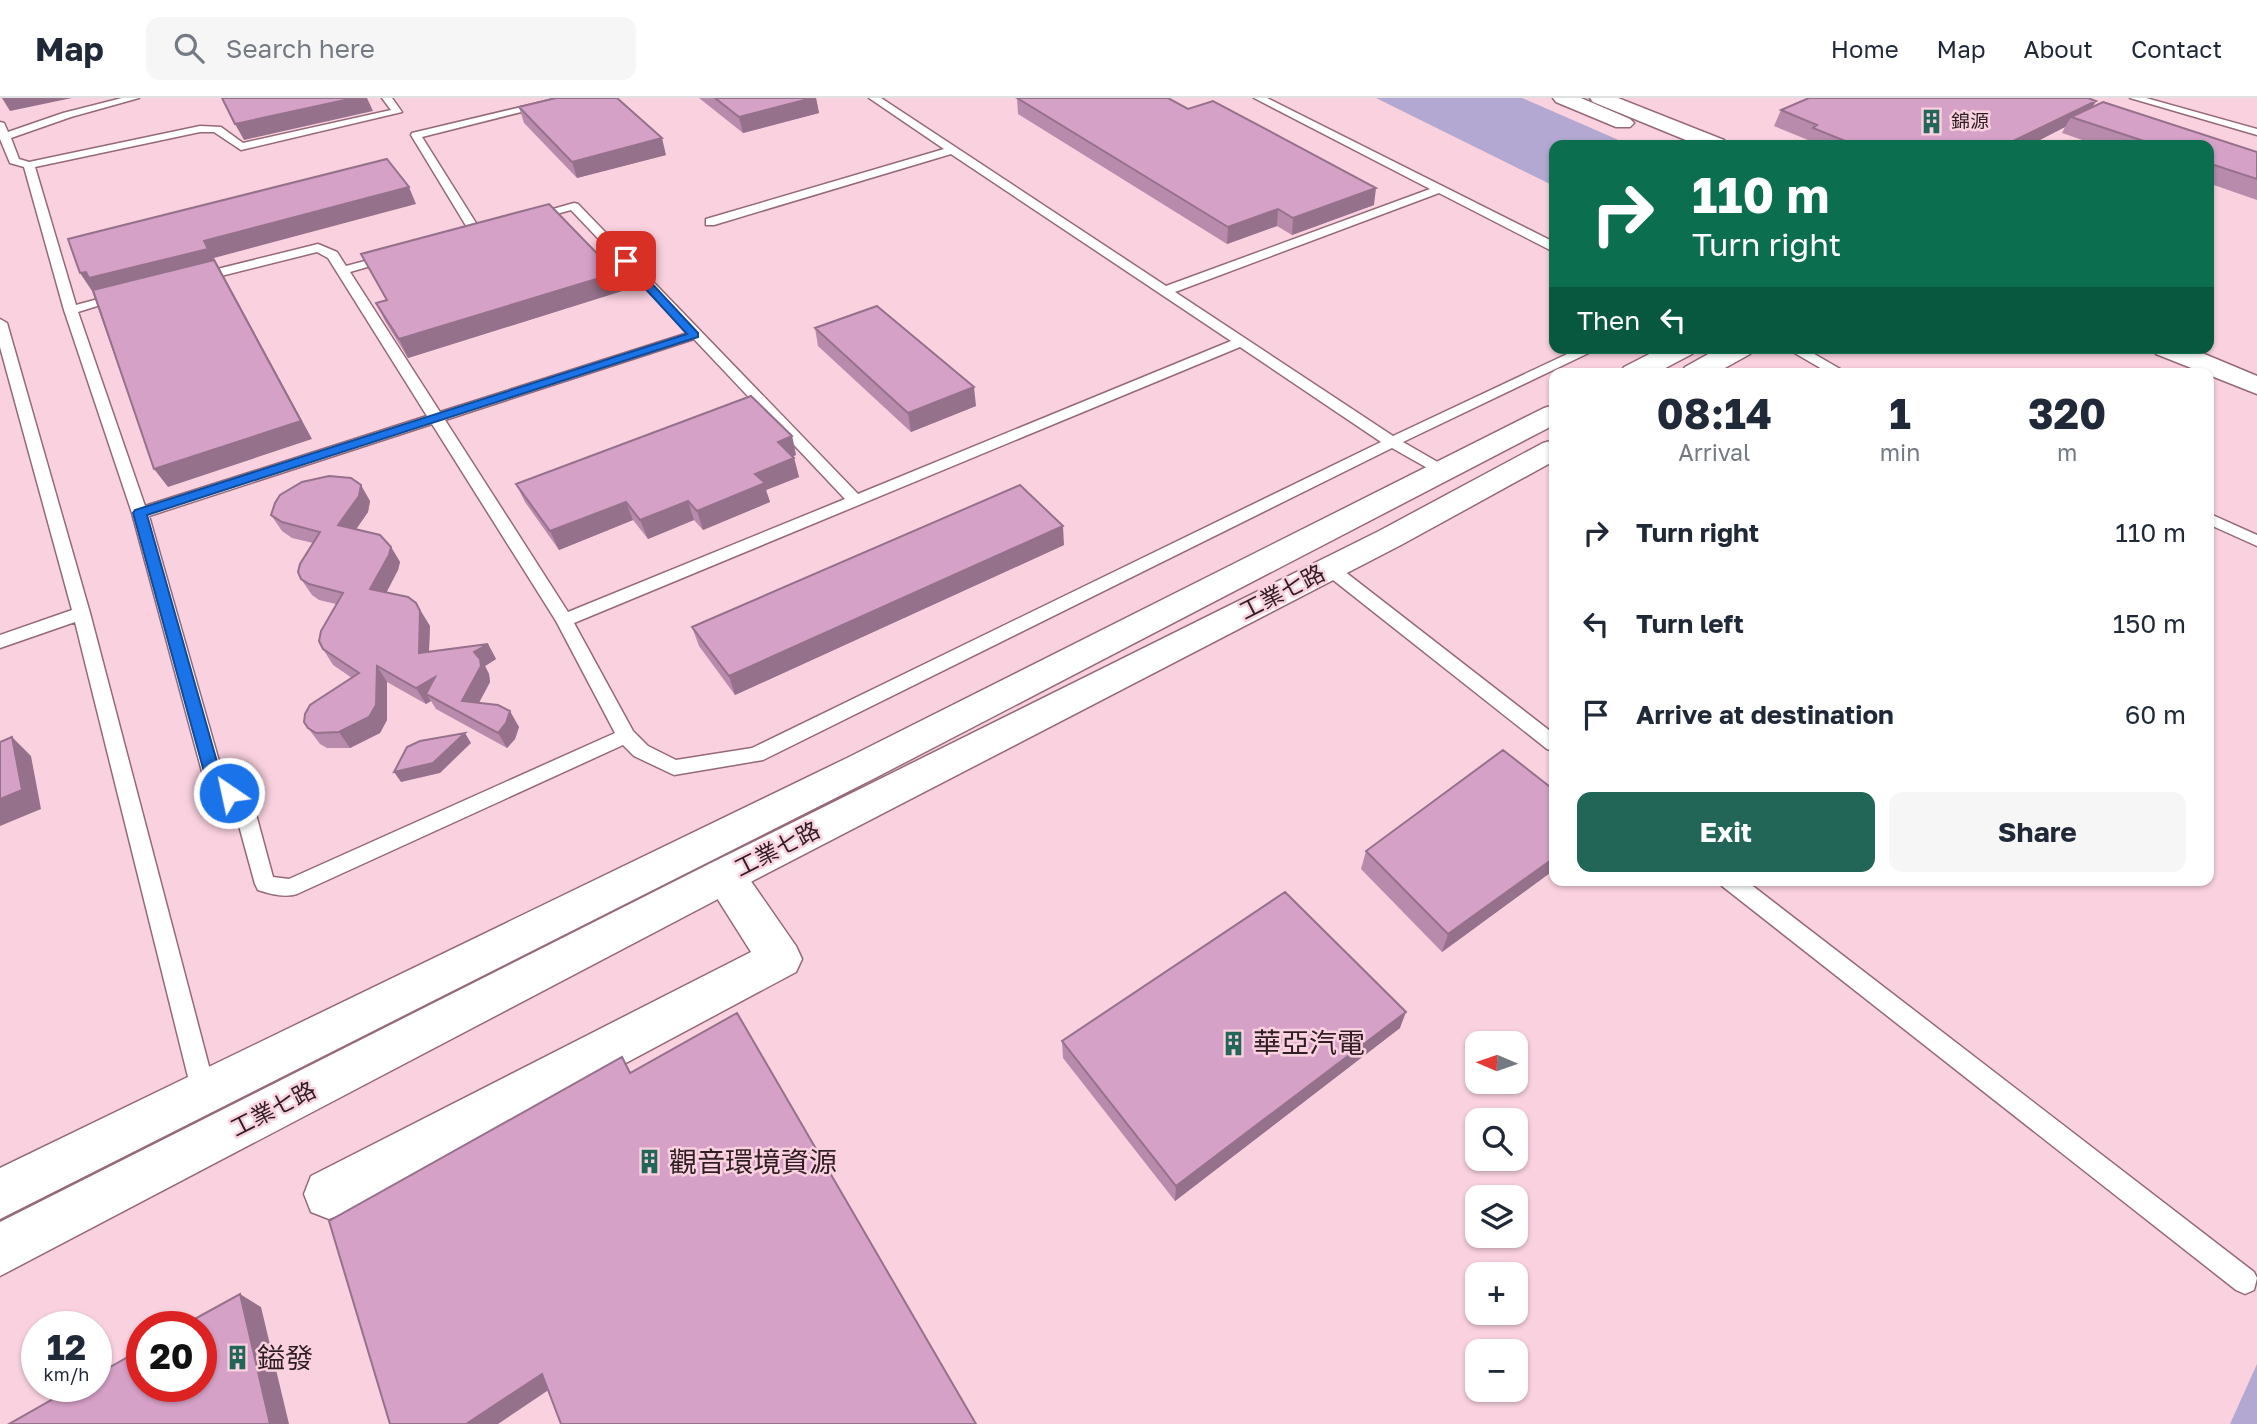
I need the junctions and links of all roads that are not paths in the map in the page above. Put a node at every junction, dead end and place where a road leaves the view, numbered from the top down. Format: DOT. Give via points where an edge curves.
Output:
graph roads {
  1 [pos="134,98"];
  2 [pos="387,98"];
  3 [pos="572,98"];
  4 [pos="874,98"];
  5 [pos="1259,98"];
  6 [pos="1563,98"];
  7 [pos="1600,98"];
  8 [pos="2135,98"];
  9 [pos="407,123"];
  10 [pos="0,125"];
  11 [pos="2257,132"];
  12 [pos="4,137"];
  13 [pos="1665,140"];
  14 [pos="1704,140"];
  15 [pos="952,150"];
  16 [pos="29,165"];
  17 [pos="1440,190"];
  18 [pos="512,222"];
  19 [pos="710,222"];
  20 [pos="451,239"];
  21 [pos="1549,244"];
  22 [pos="402,253"];
  23 [pos="341,271"];
  24 [pos="177,283"];
  25 [pos="1165,291"];
  26 [pos="137,293"];
  27 [pos="71,310"];
  28 [pos="0,323"];
  29 [pos="694,335"];
  30 [pos="1241,342"];
  31 [pos="2214,349"];
  32 [pos="1579,354"];
  33 [pos="1670,354"];
  34 [pos="1729,354"];
  35 [pos="1804,354"];
  36 [pos="2180,354"];
  37 [pos="2257,367"];
  38 [pos="1549,368"];
  39 [pos="1549,368"];
  40 [pos="1644,368"];
  41 [pos="1704,368"];
  42 [pos="1831,368"];
  43 [pos="2214,368"];
  44 [pos="2214,368"];
  45 [pos="2257,386"];
  46 [pos="436,417"];
  47 [pos="1549,417"];
  48 [pos="1392,442"];
  49 [pos="1549,452"];
  50 [pos="1443,471"];
  51 [pos="856,501"];
  52 [pos="140,513"];
  53 [pos="2214,521"];
  54 [pos="2257,541"];
  55 [pos="1328,568"];
  56 [pos="80,613"];
  57 [pos="564,620"];
  58 [pos="0,642"];
  59 [pos="626,736"];
  60 [pos="1549,740"];
  61 [pos="724,876"];
  62 [pos="1737,886"];
  63 [pos="204,1093"];
  64 [pos="0,1194"];
  65 [pos="329,1194"];
  66 [pos="0,1250"];
  67 [pos="2245,1281"];
  1 -- 12 [label="lane" via="67,114"];
  2 -- 9 [label="lane"];
  3 -- 9 [label="lane"];
  4 -- 15 [label="lane"];
  5 -- 17 [label="lane"];
  6 -- 13 [label="street"];
  7 -- 14 [label="street"];
  8 -- 11 [label="lane"];
  9 -- 16 [label="lane" via="241,147 217,129 200,129"];
  9 -- 20 [label="lane" via="481,230"];
  10 -- 12 [label="lane"];
  12 -- 16 [label="lane" via="14,161"];
  15 -- 19 [label="lane"];
  15 -- 25 [label="lane"];
  16 -- 27 [label="lane"];
  17 -- 21 [label="lane"];
  17 -- 25 [label="lane"];
  18 -- 29 [label="lane" via="574,206"];
  22 -- 23 [label="lane"];
  23 -- 24 [label="lane" via="333,254 317,248"];
  23 -- 46 [label="lane"];
  25 -- 30 [label="lane"];
  26 -- 27 [label="lane"];
  27 -- 52 [label="lane"];
  28 -- 56 [label="lane"];
  29 -- 46 [label="lane"];
  29 -- 51 [label="lane"];
  30 -- 48 [label="lane"];
  30 -- 51 [label="lane"];
  31 -- 37 [label="street"];
  32 -- 38 [label="lane"];
  33 -- 40 [label="street"];
  34 -- 41 [label="street"];
  35 -- 42 [label="lane"];
  36 -- 43 [label="street"];
  39 -- 48 [label="lane"];
  44 -- 45 [label="street"];
  46 -- 52 [label="lane"];
  46 -- 57 [label="lane"];
  47 -- 50 [label="street, 工業七路"];
  48 -- 50 [label="lane"];
  48 -- 59 [label="lane" via="756,755 674,768 641,751"];
  49 -- 55 [label="street, 工業七路"];
  50 -- 63 [label="street, 工業七路" via="861,768"];
  51 -- 57 [label="lane"];
  52 -- 59 [label="lane" via="214,779 244,807 265,884 290,888"];
  53 -- 54 [label="lane"];
  55 -- 60 [label="lane"];
  55 -- 61 [label="street, 工業七路"];
  56 -- 58 [label="lane"];
  56 -- 63 [label="lane"];
  57 -- 59 [label="lane"];
  61 -- 65 [label="street" via="780,959"];
  61 -- 66 [label="street, 工業七路"];
  62 -- 67 [label="lane"];
  63 -- 64 [label="street, 工業七路"];
}
